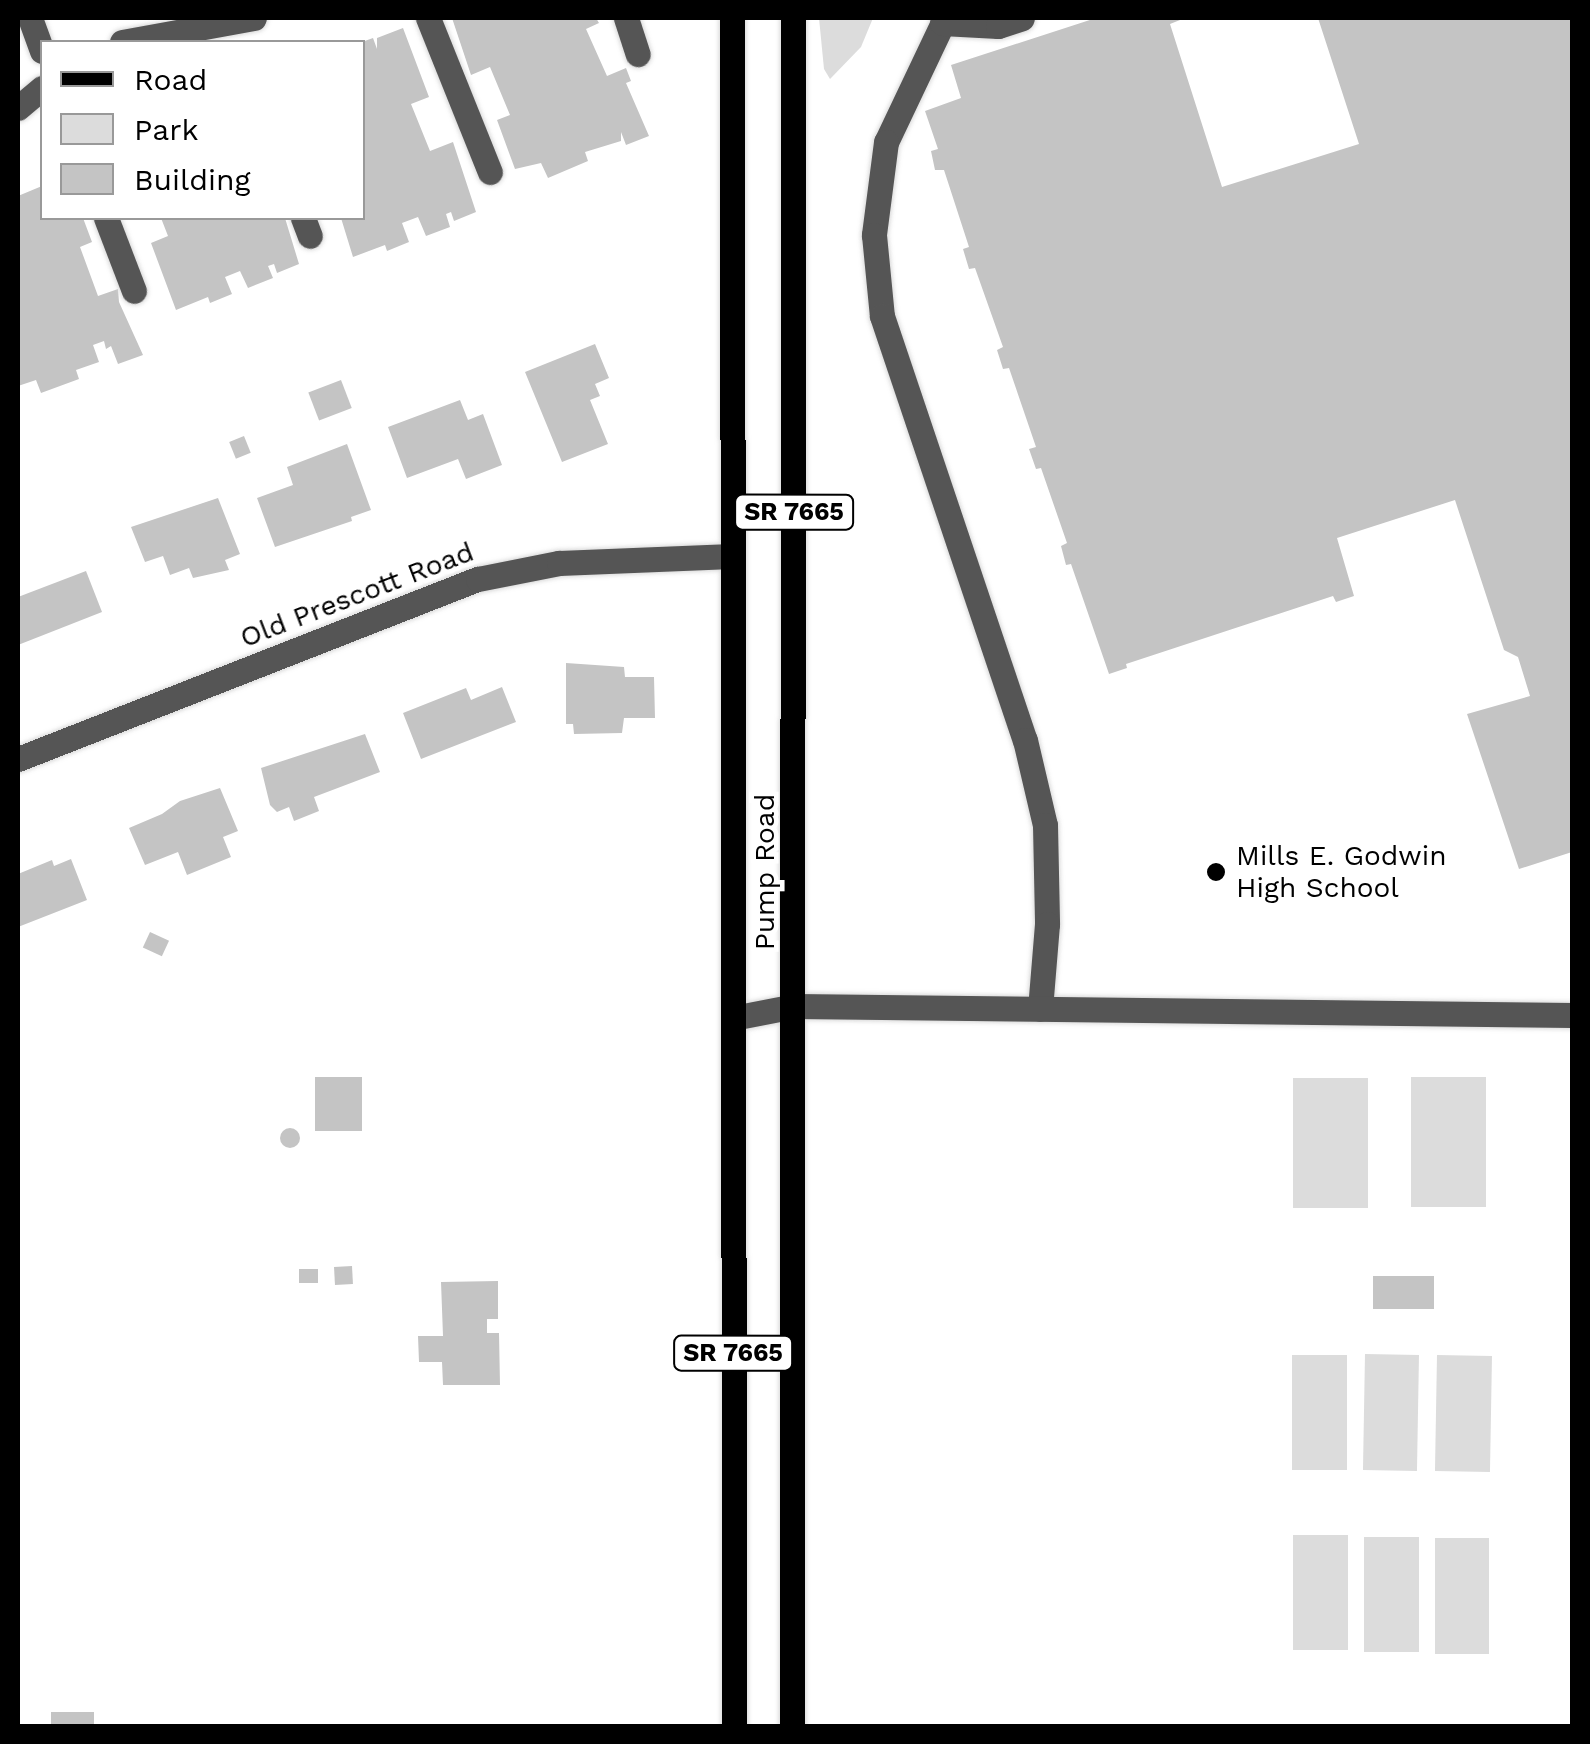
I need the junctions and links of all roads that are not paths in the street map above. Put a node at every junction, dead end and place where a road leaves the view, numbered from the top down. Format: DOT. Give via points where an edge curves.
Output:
graph roads {
  1 [pos="30,18"];
  2 [pos="428,18"];
  3 [pos="626,18"];
  4 [pos="732,18"];
  5 [pos="793,18"];
  6 [pos="1022,18"];
  7 [pos="944,20"];
  8 [pos="237,25"];
  9 [pos="136,40"];
  10 [pos="40,46"];
  11 [pos="638,54"];
  12 [pos="40,90"];
  13 [pos="18,108"];
  14 [pos="490,172"];
  15 [pos="107,220"];
  16 [pos="134,292"];
  17 [pos="732,556"];
  18 [pos="18,759"];
  19 [pos="796,1006"];
  20 [pos="1040,1009"];
  21 [pos="1572,1016"];
  22 [pos="732,1018"];
  23 [pos="734,1726"];
  24 [pos="792,1726"];
  1 -- 10 [label="street"];
  2 -- 14 [label="street"];
  3 -- 11 [label="street"];
  4 -- 17 [label="main road, Pump Road / SR 7665"];
  5 -- 19 [label="main road, Pump Road / SR 7665"];
  6 -- 7 [label="street" via="998,26"];
  7 -- 20 [label="street" via="886,142 874,236 882,316 1025,740 1045,825"];
  8 -- 9 [label="street"];
  12 -- 13 [label="street"];
  15 -- 16 [label="street"];
  17 -- 18 [label="street, Old Prescott Road" via="558,563 478,579"];
  17 -- 22 [label="main road, Pump Road / SR 7665"];
  19 -- 20 [label="street"];
  19 -- 22 [label="street"];
  19 -- 24 [label="main road, Pump Road / SR 7665"];
  20 -- 21 [label="street"];
  22 -- 23 [label="main road, Pump Road / SR 7665"];
}
